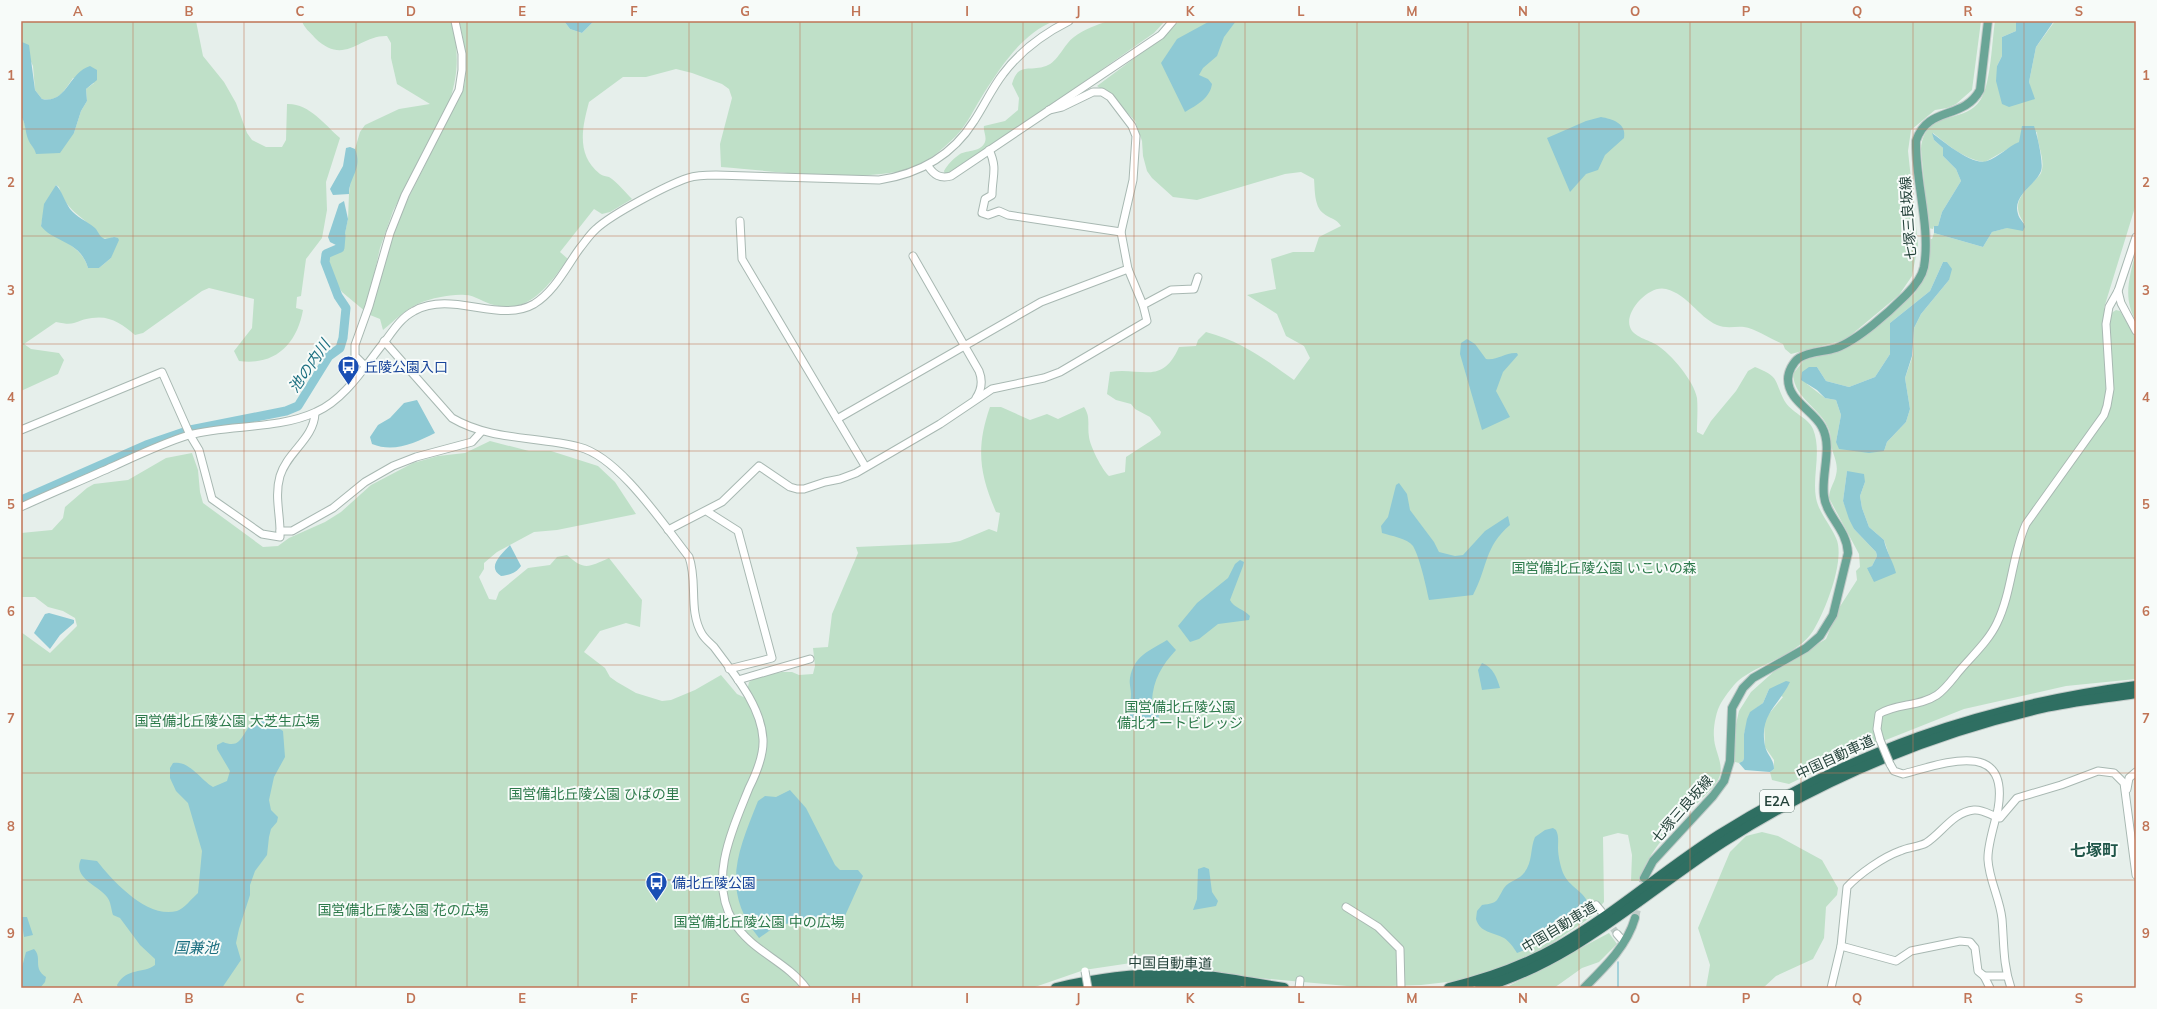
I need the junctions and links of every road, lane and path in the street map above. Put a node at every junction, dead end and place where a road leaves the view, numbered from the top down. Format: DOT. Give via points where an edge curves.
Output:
graph roads {
  1 [pos="455,21"];
  2 [pos="1069,21"];
  3 [pos="1173,21"];
  4 [pos="1988,21"];
  5 [pos="1049,110"];
  6 [pos="989,150"];
  7 [pos="928,166"];
  8 [pos="740,221"];
  9 [pos="1121,232"];
  10 [pos="2136,237"];
  11 [pos="913,256"];
  12 [pos="1128,269"];
  13 [pos="1198,277"];
  14 [pos="2118,291"];
  15 [pos="1143,305"];
  16 [pos="2136,331"];
  17 [pos="384,342"];
  18 [pos="965,346"];
  19 [pos="365,366"];
  20 [pos="974,401"];
  21 [pos="315,413"];
  22 [pos="837,419"];
  23 [pos="21,430"];
  24 [pos="482,432"];
  25 [pos="190,435"];
  26 [pos="865,466"];
  27 [pos="21,507"];
  28 [pos="708,512"];
  29 [pos="668,530"];
  30 [pos="280,531"];
  31 [pos="810,659"];
  32 [pos="729,669"];
  33 [pos="738,680"];
  34 [pos="2136,686"];
  35 [pos="2136,693"];
  36 [pos="2136,772"];
  37 [pos="2126,796"];
  38 [pos="1996,818"];
  39 [pos="2136,875"];
  40 [pos="1644,878"];
  41 [pos="1596,905"];
  42 [pos="1346,907"];
  43 [pos="1601,911"];
  44 [pos="1635,918"];
  45 [pos="1617,934"];
  46 [pos="1624,942"];
  47 [pos="1841,946"];
  48 [pos="1085,971"];
  49 [pos="1984,976"];
  50 [pos="2007,976"];
  51 [pos="1300,980"];
  52 [pos="1401,987"];
  53 [pos="806,988"];
  54 [pos="1056,988"];
  55 [pos="1088,988"];
  56 [pos="1092,988"];
  57 [pos="1236,988"];
  58 [pos="1284,988"];
  59 [pos="1299,988"];
  60 [pos="1449,988"];
  61 [pos="1480,988"];
  62 [pos="1584,988"];
  63 [pos="1831,988"];
  64 [pos="1990,988"];
  65 [pos="2011,988"];
  1 -- 19 [label="street" via="462,54 459,90 405,195 390,233 355,344 355,356"];
  2 -- 7 [label="street" via="1047,32 1017,57 1001,75 961,139"];
  3 -- 5 [label="street" via="1161,35"];
  4 -- 40 [label="main road, 七塚三良坂線" via="1980,90 1975,100 1967,107 1928,122 1916,141 1926,244 1924,268 1920,278 1906,295 1852,341 1797,359 1789,371 1790,390 1817,419 1826,436 1824,497 1844,534 1847,545 1833,615 1820,636 1806,648 1753,678 1743,688 1732,708 1730,761 1724,781 1653,861"];
  5 -- 6 [label="street"];
  5 -- 9 [label="street" via="1062,107 1093,92 1102,92 1110,97 1132,126 1136,136 1133,180"];
  6 -- 7 [label="street" via="951,176 942,178"];
  6 -- 9 [label="street" via="995,165 992,195 984,201 981,212 984,214 999,211 1008,215"];
  7 -- 17 [label="street" via="896,178 879,180 716,175 699,175 686,179 619,214 595,230 564,273 534,304 518,309 449,303 431,305 414,311 399,323"];
  8 -- 22 [label="street" via="742,259"];
  9 -- 12 [label="street"];
  10 -- 14 [label="street"];
  11 -- 18 [label="street"];
  12 -- 15 [label="street"];
  12 -- 18 [label="street" via="1041,302"];
  13 -- 15 [label="street" via="1194,289 1171,290"];
  14 -- 16 [label="street" via="2121,303"];
  14 -- 38 [label="street, bridge" via="2109,307 2106,324 2110,389 2104,415 2026,524 2018,541 1997,624 1939,694 1926,702 1887,709 1880,714 1877,729 1894,771 1903,774 1955,760 1978,761 1989,768 2000,787"];
  15 -- 20 [label="street" via="1147,321 1071,366 1051,376 992,389"];
  17 -- 19 [label="street"];
  17 -- 24 [label="street" via="452,418"];
  18 -- 20 [label="street" via="982,378 981,390"];
  18 -- 22 [label="street"];
  19 -- 21 [label="street" via="344,392"];
  20 -- 26 [label="street" via="940,424"];
  21 -- 25 [label="street" via="293,420"];
  21 -- 30 [label="street" via="314,427 280,475 277,498"];
  22 -- 26 [label="street"];
  23 -- 25 [label="street" via="162,372"];
  24 -- 29 [label="street" via="567,444 595,454 620,471"];
  24 -- 30 [label="street" via="472,442 393,466 365,482 334,508 292,531"];
  25 -- 27 [label="street"];
  25 -- 30 [label="street" via="199,450 212,499 262,534 280,537"];
  26 -- 28 [label="street" via="846,477 804,490 790,487 759,466"];
  28 -- 29 [label="street"];
  28 -- 32 [label="street" via="738,531 772,658"];
  29 -- 32 [label="street" via="689,557 692,565 696,620 702,634"];
  31 -- 33 [label="street"];
  32 -- 33 [label="street"];
  33 -- 53 [label="street" via="756,712 763,741 758,767 729,838 722,876 725,897 732,920 742,934 753,946 792,973"];
  34 -- 60 [label="highway, 中国自動車道 / E2A" via="2084,693 2003,710 1956,723 1871,754 1771,804 1718,836 1560,945 1505,971"];
  35 -- 61 [label="highway, 中国自動車道 / E2A" via="2005,717 1916,745 1851,772 1805,794 1723,843 1564,952 1527,971"];
  36 -- 37 [label="street" via="2129,778"];
  37 -- 38 [label="street" via="2124,783 2114,773 2098,770 2061,785 2017,798 2000,818"];
  37 -- 39 [label="street"];
  38 -- 47 [label="street" via="1985,811 1973,810 1947,822 1925,844 1898,851 1852,881 1847,887 1844,900"];
  38 -- 50 [label="street" via="1988,859 2002,919 2003,960"];
  41 -- 43 [label="street"];
  42 -- 52 [label="street" via="1378,927 1400,949"];
  44 -- 46 [label="main road"];
  45 -- 46 [label="street"];
  46 -- 62 [label="main road"];
  47 -- 49 [label="street" via="1896,961 1911,950 1960,941 1970,942 1976,948 1978,971"];
  47 -- 63 [label="street"];
  48 -- 55 [label="street, bridge"];
  49 -- 50 [label="street"];
  49 -- 64 [label="street"];
  50 -- 65 [label="street"];
  51 -- 59 [label="street"];
  54 -- 58 [label="highway, 中国自動車道" via="1105,978 1164,974 1199,975"];
  56 -- 57 [label="highway, 中国自動車道" via="1134,982 1163,982"];
}
